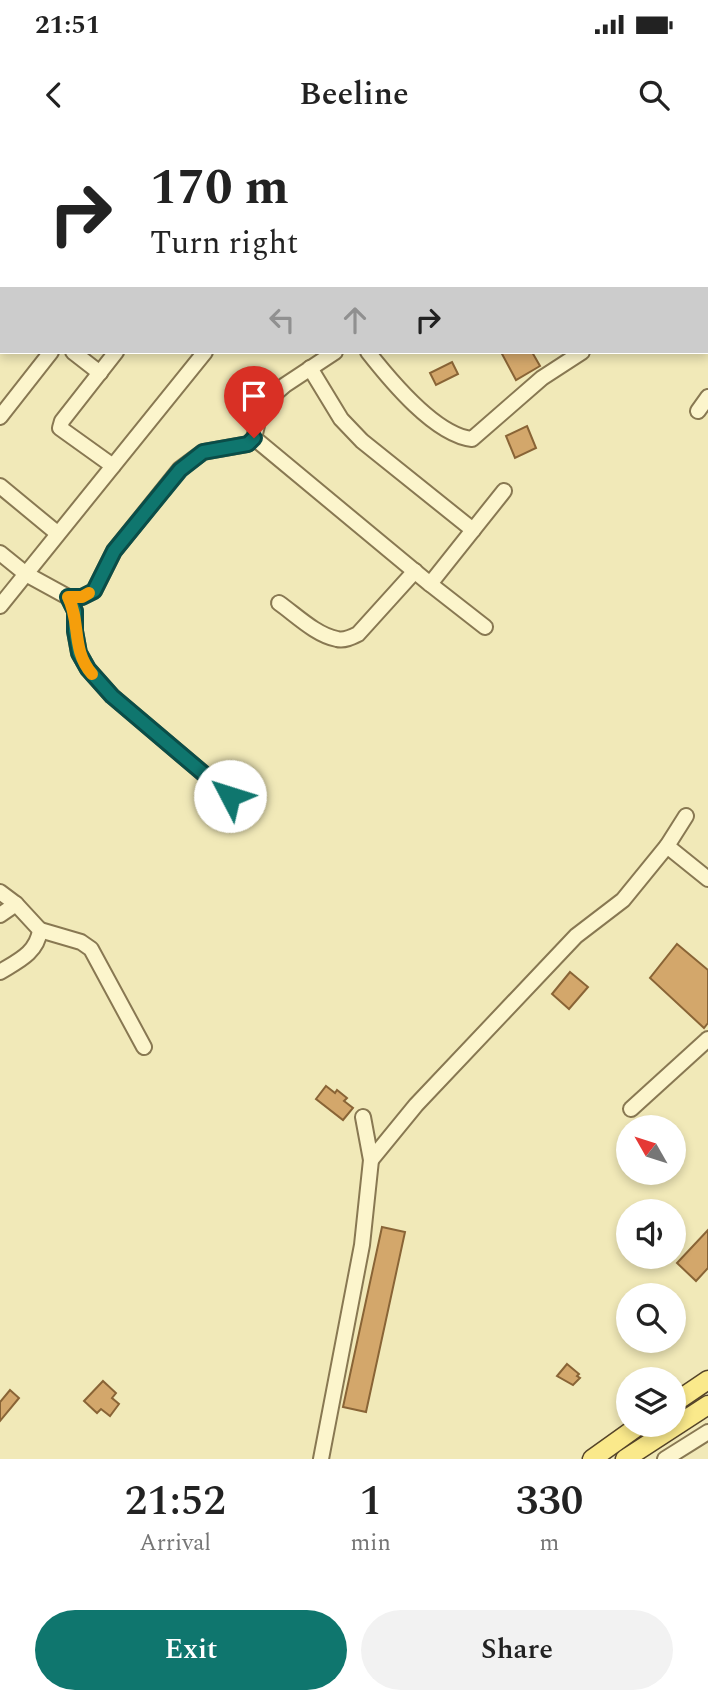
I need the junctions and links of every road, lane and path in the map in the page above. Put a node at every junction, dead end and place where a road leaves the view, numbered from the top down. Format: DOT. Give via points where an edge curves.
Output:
graph roads {
  1 [pos="49,354"];
  2 [pos="76,354"];
  3 [pos="114,354"];
  4 [pos="203,354"];
  5 [pos="332,354"];
  6 [pos="371,354"];
  7 [pos="579,354"];
  8 [pos="310,368"];
  9 [pos="100,373"];
  10 [pos="708,397"];
  11 [pos="698,411"];
  12 [pos="0,417"];
  13 [pos="254,438"];
  14 [pos="113,466"];
  15 [pos="0,486"];
  16 [pos="504,491"];
  17 [pos="473,530"];
  18 [pos="57,533"];
  19 [pos="0,553"];
  20 [pos="415,571"];
  21 [pos="26,574"];
  22 [pos="430,584"];
  23 [pos="68,597"];
  24 [pos="279,603"];
  25 [pos="0,606"];
  26 [pos="485,627"];
  27 [pos="230,796"];
  28 [pos="686,816"];
  29 [pos="667,846"];
  30 [pos="708,878"];
  31 [pos="0,892"];
  32 [pos="16,904"];
  33 [pos="0,915"];
  34 [pos="40,930"];
  35 [pos="0,972"];
  36 [pos="708,1039"];
  37 [pos="145,1047"];
  38 [pos="631,1109"];
  39 [pos="363,1118"];
  40 [pos="371,1160"];
  41 [pos="708,1380"];
  42 [pos="686,1395"];
  43 [pos="708,1405"];
  44 [pos="708,1432"];
  45 [pos="623,1437"];
  46 [pos="651,1442"];
  47 [pos="321,1459"];
  48 [pos="592,1459"];
  49 [pos="625,1459"];
  50 [pos="665,1459"];
  1 -- 12 [label="street"];
  2 -- 9 [label="street"];
  3 -- 9 [label="street"];
  4 -- 14 [label="street"];
  5 -- 8 [label="street"];
  6 -- 7 [label="street" via="434,420 461,438 472,439 542,378"];
  8 -- 13 [label="street" via="262,405"];
  8 -- 17 [label="street" via="341,419 362,441"];
  9 -- 14 [label="street" via="60,428"];
  10 -- 11 [label="street"];
  13 -- 20 [label="street"];
  13 -- 23 [label="street" via="248,444 203,452 180,470 114,551 94,591"];
  14 -- 18 [label="street"];
  15 -- 18 [label="street"];
  16 -- 17 [label="street"];
  17 -- 22 [label="street"];
  18 -- 21 [label="street"];
  19 -- 21 [label="street"];
  20 -- 22 [label="street"];
  20 -- 24 [label="street" via="358,634 348,638 337,639 316,629"];
  21 -- 23 [label="street"];
  21 -- 25 [label="street"];
  22 -- 26 [label="street"];
  23 -- 27 [label="street" via="75,611 79,653 88,669 112,696"];
  28 -- 29 [label="street"];
  29 -- 30 [label="street"];
  29 -- 40 [label="street" via="623,900 576,936 416,1105"];
  31 -- 32 [label="street"];
  32 -- 33 [label="street"];
  32 -- 34 [label="street"];
  34 -- 35 [label="street" via="30,953"];
  34 -- 37 [label="street" via="91,949"];
  36 -- 38 [label="street"];
  39 -- 40 [label="street"];
  40 -- 47 [label="street" via="362,1245"];
  41 -- 42 [label="main road"];
  43 -- 46 [label="main road"];
  44 -- 50 [label="street"];
  45 -- 48 [label="main road"];
  46 -- 49 [label="main road"];
}
